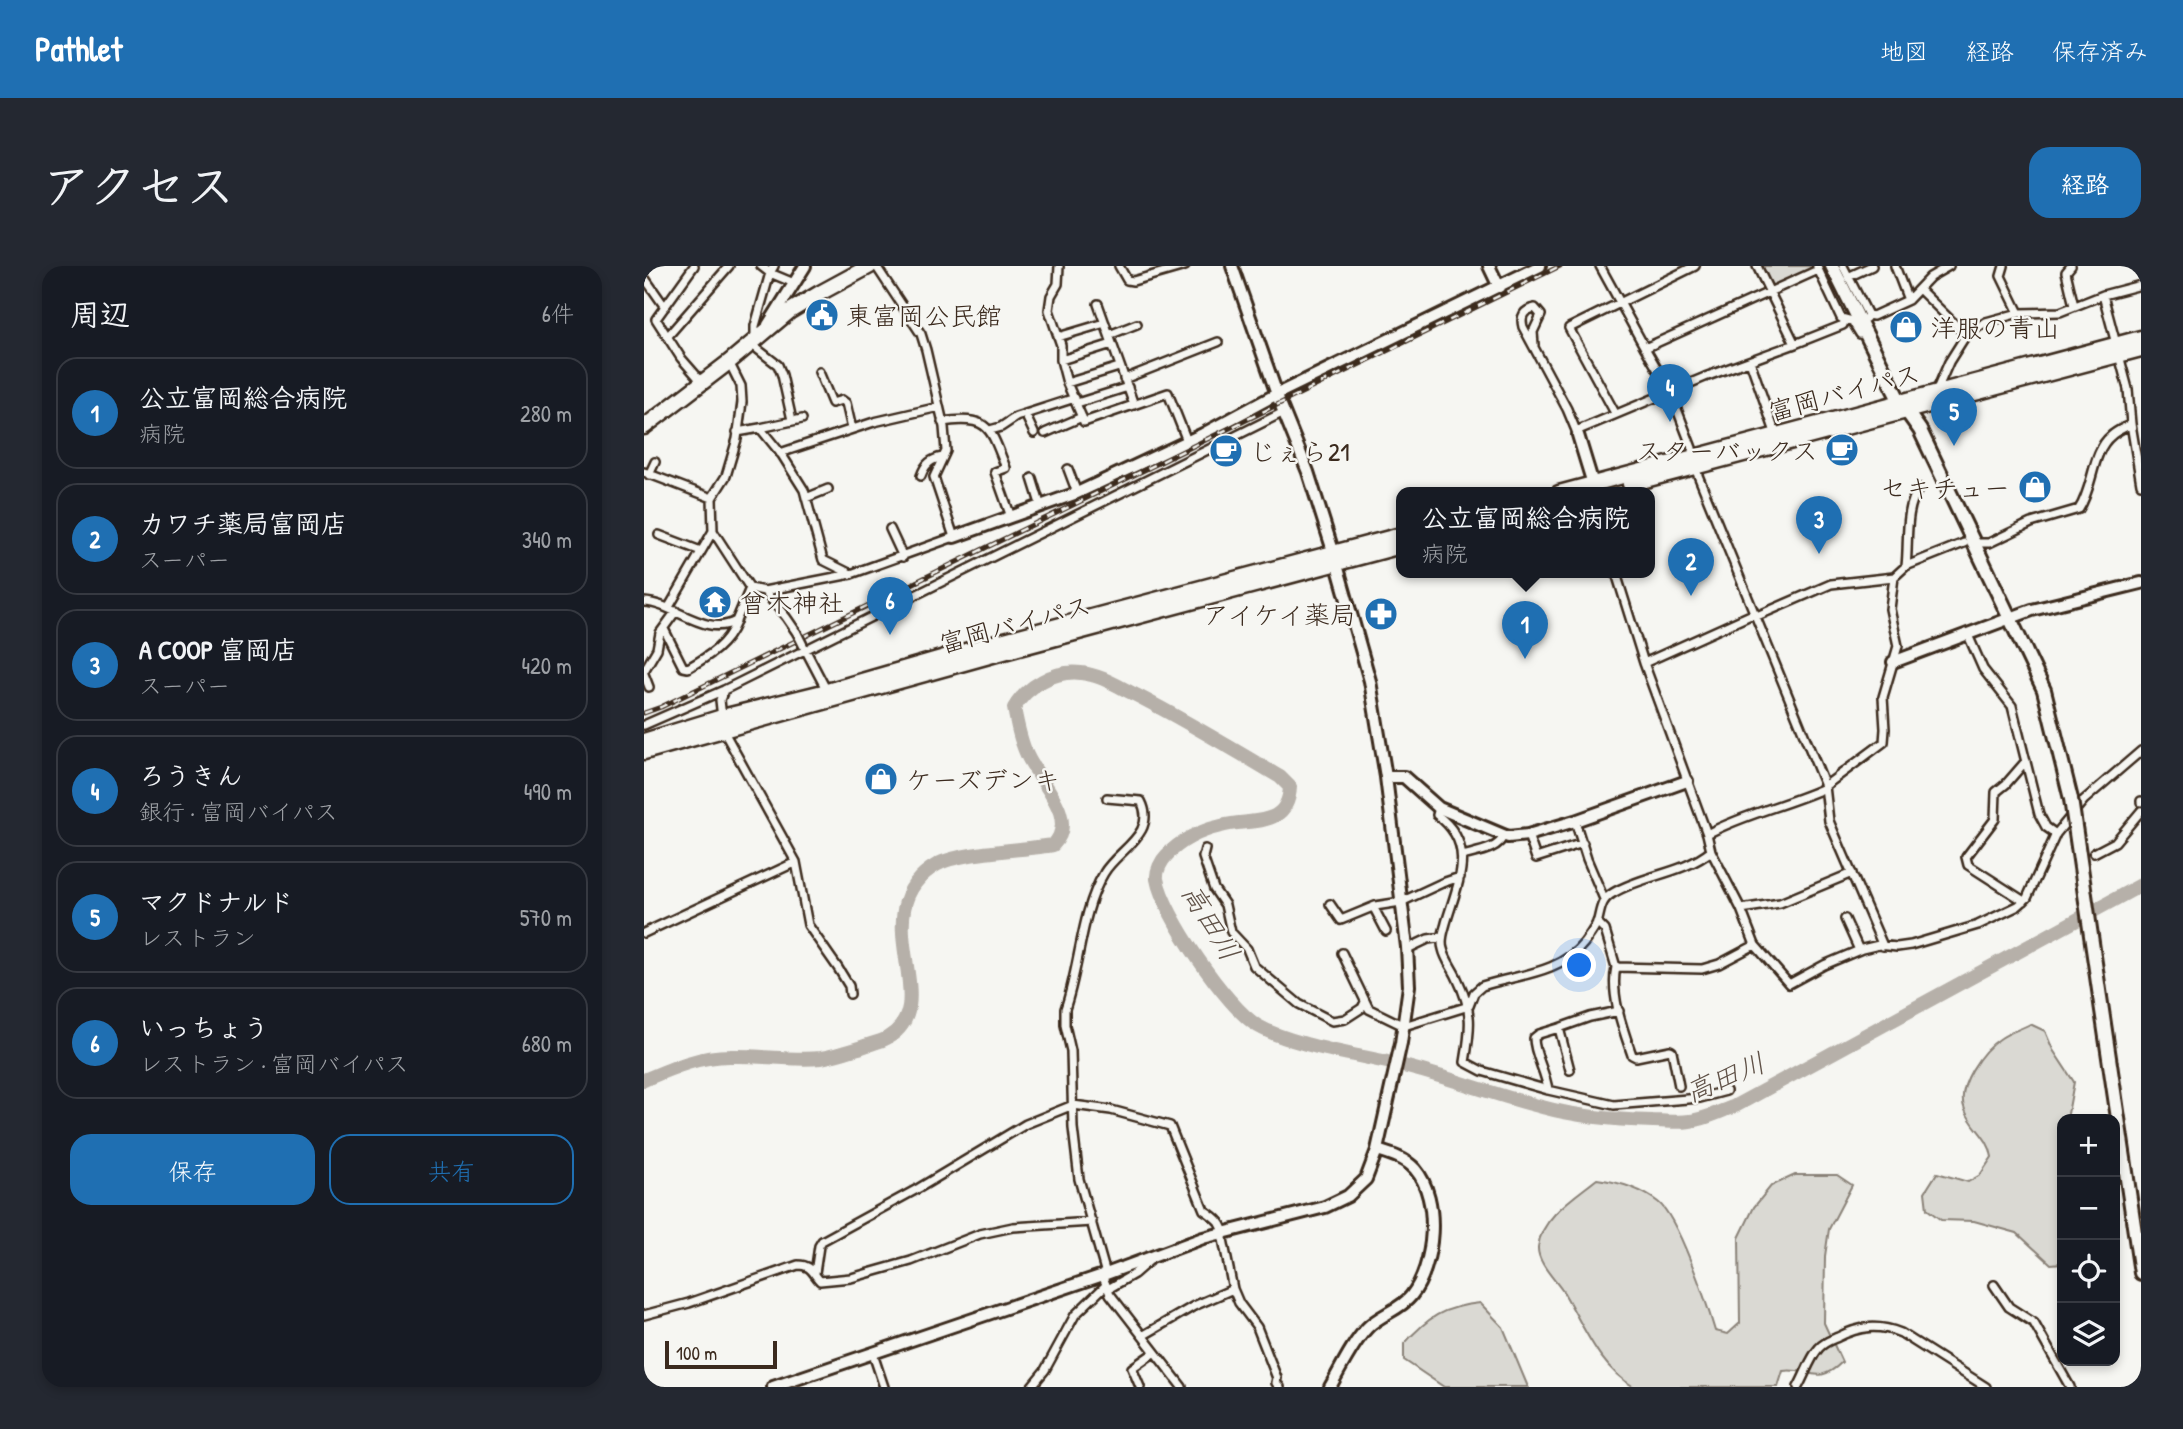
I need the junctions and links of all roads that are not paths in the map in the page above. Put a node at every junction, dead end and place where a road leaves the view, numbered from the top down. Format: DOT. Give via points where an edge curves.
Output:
graph roads {
  1 [pos="694,266"];
  2 [pos="729,266"];
  3 [pos="761,266"];
  4 [pos="805,266"];
  5 [pos="870,266"];
  6 [pos="876,266"];
  7 [pos="1059,266"];
  8 [pos="1119,266"];
  9 [pos="1232,266"];
  10 [pos="1489,266"];
  11 [pos="1540,266"];
  12 [pos="1600,266"];
  13 [pos="1695,266"];
  14 [pos="1757,266"];
  15 [pos="1832,266"];
  16 [pos="1843,266"];
  17 [pos="1872,266"];
  18 [pos="1895,266"];
  19 [pos="1949,266"];
  20 [pos="2004,266"];
  21 [pos="2071,266"];
  22 [pos="1181,267"];
  23 [pos="1817,268"];
  24 [pos="772,270"];
  25 [pos="644,277"];
  26 [pos="1848,277"];
  27 [pos="2141,285"];
  28 [pos="793,286"];
  29 [pos="1499,286"];
  30 [pos="1919,289"];
  31 [pos="1770,292"];
  32 [pos="2103,295"];
  33 [pos="810,299"];
  34 [pos="1908,300"];
  35 [pos="1620,302"];
  36 [pos="1098,304"];
  37 [pos="2074,306"];
  38 [pos="665,307"];
  39 [pos="2019,313"];
  40 [pos="1845,319"];
  41 [pos="1865,320"];
  42 [pos="1105,323"];
  43 [pos="1136,324"];
  44 [pos="1109,334"];
  45 [pos="1966,335"];
  46 [pos="668,336"];
  47 [pos="1058,337"];
  48 [pos="2141,338"];
  49 [pos="756,339"];
  50 [pos="1218,342"];
  51 [pos="1112,344"];
  52 [pos="1795,344"];
  53 [pos="1871,344"];
  54 [pos="1534,345"];
  55 [pos="1646,348"];
  56 [pos="2118,349"];
  57 [pos="2141,349"];
  58 [pos="1061,360"];
  59 [pos="1750,361"];
  60 [pos="729,362"];
  61 [pos="1119,366"];
  62 [pos="819,372"];
  63 [pos="1124,379"];
  64 [pos="703,383"];
  65 [pos="1067,383"];
  66 [pos="1128,387"];
  67 [pos="1670,391"];
  68 [pos="1936,393"];
  69 [pos="1277,394"];
  70 [pos="1076,400"];
  71 [pos="1134,405"];
  72 [pos="939,407"];
  73 [pos="1903,407"];
  74 [pos="1283,412"];
  75 [pos="1615,413"];
  76 [pos="1025,414"];
  77 [pos="1082,417"];
  78 [pos="802,419"];
  79 [pos="792,420"];
  80 [pos="942,422"];
  81 [pos="2131,424"];
  82 [pos="644,427"];
  83 [pos="760,428"];
  84 [pos="852,429"];
  85 [pos="990,430"];
  86 [pos="737,432"];
  87 [pos="1034,433"];
  88 [pos="1045,433"];
  89 [pos="1577,433"];
  90 [pos="1776,436"];
  91 [pos="1187,442"];
  92 [pos="1692,448"];
  93 [pos="780,453"];
  94 [pos="943,457"];
  95 [pos="655,462"];
  96 [pos="1695,468"];
  97 [pos="1068,469"];
  98 [pos="647,474"];
  99 [pos="921,476"];
  100 [pos="1032,478"];
  101 [pos="2141,484"];
  102 [pos="1592,487"];
  103 [pos="1603,487"];
  104 [pos="1607,487"];
  105 [pos="1919,488"];
  106 [pos="828,489"];
  107 [pos="1077,493"];
  108 [pos="712,498"];
  109 [pos="806,498"];
  110 [pos="1041,507"];
  111 [pos="1011,517"];
  112 [pos="890,529"];
  113 [pos="713,531"];
  114 [pos="659,535"];
  115 [pos="954,537"];
  116 [pos="1396,537"];
  117 [pos="1968,543"];
  118 [pos="1396,547"];
  119 [pos="701,551"];
  120 [pos="903,557"];
  121 [pos="1335,559"];
  122 [pos="1906,566"];
  123 [pos="851,574"];
  124 [pos="1894,577"];
  125 [pos="1618,578"];
  126 [pos="2141,583"];
  127 [pos="750,588"];
  128 [pos="764,592"];
  129 [pos="644,602"];
  130 [pos="672,609"];
  131 [pos="1756,615"];
  132 [pos="2007,620"];
  133 [pos="736,621"];
  134 [pos="664,629"];
  135 [pos="1968,635"];
  136 [pos="804,648"];
  137 [pos="1893,662"];
  138 [pos="1644,663"];
  139 [pos="644,672"];
  140 [pos="649,687"];
  141 [pos="724,690"];
  142 [pos="827,691"];
  143 [pos="722,724"];
  144 [pos="644,725"];
  145 [pos="644,741"];
  146 [pos="2141,751"];
  147 [pos="644,752"];
  148 [pos="2026,761"];
  149 [pos="1386,777"];
  150 [pos="1687,781"];
  151 [pos="1825,787"];
  152 [pos="1107,798"];
  153 [pos="1439,808"];
  154 [pos="2141,811"];
  155 [pos="1575,821"];
  156 [pos="1707,834"];
  157 [pos="2056,834"];
  158 [pos="1504,835"];
  159 [pos="1528,835"];
  160 [pos="1583,843"];
  161 [pos="1205,849"];
  162 [pos="1711,850"];
  163 [pos="2094,853"];
  164 [pos="1462,856"];
  165 [pos="796,862"];
  166 [pos="1852,873"];
  167 [pos="1460,877"];
  168 [pos="1604,899"];
  169 [pos="2024,901"];
  170 [pos="1401,902"];
  171 [pos="1330,904"];
  172 [pos="1376,906"];
  173 [pos="1741,909"];
  174 [pos="1845,919"];
  175 [pos="1597,922"];
  176 [pos="1387,930"];
  177 [pos="644,933"];
  178 [pos="1442,937"];
  179 [pos="1755,945"];
  180 [pos="1883,946"];
  181 [pos="1407,949"];
  182 [pos="1860,950"];
  183 [pos="1342,953"];
  184 [pos="1616,967"];
  185 [pos="850,994"];
  186 [pos="1365,1002"];
  187 [pos="1469,1006"];
  188 [pos="1619,1011"];
  189 [pos="1405,1026"];
  190 [pos="1559,1028"];
  191 [pos="1570,1070"];
  192 [pos="1679,1086"];
  193 [pos="1548,1090"];
  194 [pos="1726,1091"];
  195 [pos="1073,1105"];
  196 [pos="1377,1150"];
  197 [pos="1092,1222"];
  198 [pos="1225,1231"];
  199 [pos="814,1273"];
  200 [pos="2141,1273"];
  201 [pos="1106,1281"];
  202 [pos="1994,1285"];
  203 [pos="1233,1289"];
  204 [pos="644,1315"];
  205 [pos="1144,1335"];
  206 [pos="1155,1352"];
  207 [pos="873,1354"];
  208 [pos="1278,1385"];
  209 [pos="773,1387"];
  210 [pos="884,1387"];
  211 [pos="1031,1387"];
  212 [pos="1140,1387"];
  213 [pos="1182,1387"];
  214 [pos="1267,1387"];
  215 [pos="1330,1387"];
  216 [pos="1798,1387"];
  217 [pos="1986,1387"];
  218 [pos="2070,1387"];
  1 -- 38 [label="street"];
  2 -- 46 [label="street"];
  3 -- 24 [label="street"];
  4 -- 28 [label="street"];
  5 -- 33 [label="highway"];
  6 -- 72 [label="street" via="921,334"];
  7 -- 47 [label="street" via="1049,310"];
  8 -- 22 [label="street" via="1133,281"];
  9 -- 69 [label="street"];
  10 -- 29 [label="street"];
  11 -- 29 [label="street"];
  12 -- 35 [label="street"];
  13 -- 35 [label="street"];
  14 -- 31 [label="street"];
  15 -- 41 [label="main road"];
  16 -- 26 [label="street"];
  17 -- 26 [label="street"];
  18 -- 34 [label="street"];
  19 -- 30 [label="street"];
  20 -- 39 [label="street" via="2001,276"];
  21 -- 37 [label="street" via="2066,272"];
  23 -- 31 [label="street"];
  23 -- 40 [label="street"];
  24 -- 28 [label="street"];
  24 -- 49 [label="street" via="755,326"];
  25 -- 38 [label="street"];
  26 -- 41 [label="street"];
  27 -- 32 [label="street"];
  28 -- 33 [label="street"];
  28 -- 49 [label="street"];
  29 -- 69 [label="street"];
  30 -- 34 [label="street"];
  30 -- 45 [label="street"];
  31 -- 52 [label="street"];
  31 -- 55 [label="street"];
  32 -- 37 [label="street"];
  32 -- 56 [label="street"];
  33 -- 49 [label="highway"];
  34 -- 41 [label="street"];
  35 -- 55 [label="street"];
  35 -- 75 [label="street" via="1569,328"];
  36 -- 42 [label="street"];
  37 -- 39 [label="street" via="2060,312"];
  38 -- 46 [label="street" via="656,320"];
  39 -- 45 [label="street" via="1986,322"];
  40 -- 52 [label="street" via="1843,325"];
  40 -- 53 [label="street"];
  41 -- 53 [label="main road"];
  42 -- 44 [label="street"];
  42 -- 47 [label="street"];
  43 -- 44 [label="street"];
  44 -- 51 [label="street"];
  45 -- 68 [label="street"];
  46 -- 64 [label="street"];
  47 -- 58 [label="street"];
  48 -- 56 [label="highway, 富岡バイパス"];
  49 -- 60 [label="highway"];
  49 -- 79 [label="street" via="778,365"];
  50 -- 63 [label="street"];
  51 -- 58 [label="street"];
  51 -- 61 [label="street"];
  52 -- 59 [label="street"];
  53 -- 73 [label="main road"];
  54 -- 54 [label="street" via="1522,321 1525,312 1535,308 1542,315"];
  54 -- 89 [label="street"];
  55 -- 67 [label="street"];
  56 -- 57 [label="highway, 富岡バイパス"];
  56 -- 68 [label="highway, 富岡バイパス"];
  56 -- 73 [label="highway, 富岡バイパス"];
  56 -- 81 [label="street"];
  58 -- 65 [label="street"];
  59 -- 67 [label="street"];
  59 -- 90 [label="street"];
  60 -- 64 [label="highway"];
  60 -- 86 [label="street" via="741,386"];
  61 -- 63 [label="street"];
  61 -- 65 [label="street"];
  62 -- 84 [label="street" via="832,403 845,401"];
  63 -- 66 [label="street"];
  64 -- 82 [label="highway"];
  65 -- 70 [label="street"];
  66 -- 70 [label="street"];
  66 -- 71 [label="street"];
  67 -- 75 [label="street"];
  67 -- 92 [label="street"];
  68 -- 73 [label="highway, 富岡バイパス"];
  69 -- 74 [label="street"];
  69 -- 91 [label="street"];
  70 -- 76 [label="street"];
  70 -- 77 [label="street"];
  71 -- 77 [label="street" via="1084,422"];
  71 -- 91 [label="street" via="1168,393"];
  72 -- 80 [label="street"];
  72 -- 84 [label="street"];
  73 -- 90 [label="highway, 富岡バイパス"];
  73 -- 96 [label="highway, 富岡バイパス"];
  73 -- 117 [label="main road" via="1920,430"];
  74 -- 121 [label="street" via="1308,472"];
  74 -- 136 [label="street"];
  75 -- 89 [label="street"];
  76 -- 85 [label="street"];
  76 -- 87 [label="street"];
  77 -- 88 [label="street"];
  78 -- 79 [label="street"];
  79 -- 83 [label="street"];
  80 -- 85 [label="street" via="969,418"];
  80 -- 94 [label="street"];
  81 -- 101 [label="street"];
  81 -- 117 [label="street" via="2103,444 2079,509 1989,542"];
  83 -- 86 [label="street"];
  83 -- 93 [label="street"];
  84 -- 93 [label="street"];
  85 -- 111 [label="street" via="1006,468 995,472"];
  86 -- 108 [label="street" via="726,476"];
  89 -- 102 [label="street"];
  90 -- 103 [label="highway, 富岡バイパス"];
  91 -- 107 [label="street"];
  93 -- 109 [label="street"];
  94 -- 99 [label="street" via="925,466"];
  94 -- 115 [label="street" via="934,477"];
  95 -- 98 [label="street"];
  96 -- 104 [label="highway, 富岡バイパス"];
  96 -- 131 [label="street"];
  97 -- 107 [label="street"];
  98 -- 108 [label="street"];
  100 -- 110 [label="street"];
  105 -- 122 [label="street" via="1908,526"];
  106 -- 109 [label="street"];
  107 -- 110 [label="street"];
  108 -- 113 [label="street"];
  109 -- 123 [label="street" via="823,560"];
  110 -- 111 [label="street"];
  111 -- 115 [label="street"];
  112 -- 120 [label="street"];
  113 -- 119 [label="street"];
  113 -- 127 [label="street"];
  114 -- 119 [label="street"];
  115 -- 120 [label="street"];
  116 -- 121 [label="highway, 富岡バイパス"];
  117 -- 122 [label="street"];
  117 -- 132 [label="main road"];
  118 -- 121 [label="highway, 富岡バイパス"];
  119 -- 130 [label="street"];
  120 -- 123 [label="street"];
  121 -- 142 [label="highway, 富岡バイパス" via="997,642"];
  121 -- 143 [label="highway, 富岡バイパス" via="1000,653"];
  121 -- 149 [label="street" via="1370,681"];
  122 -- 124 [label="street"];
  123 -- 128 [label="street"];
  124 -- 131 [label="street" via="1831,584"];
  124 -- 137 [label="street" via="1890,609 1898,646"];
  125 -- 138 [label="street"];
  126 -- 132 [label="street"];
  127 -- 128 [label="street"];
  127 -- 133 [label="street"];
  128 -- 136 [label="street, bridge"];
  129 -- 130 [label="street"];
  130 -- 133 [label="street" via="712,625"];
  130 -- 134 [label="street"];
  131 -- 138 [label="street"];
  131 -- 151 [label="street"];
  132 -- 135 [label="street"];
  132 -- 200 [label="main road, bridge" via="2044,690 2071,800"];
  133 -- 134 [label="street" via="715,653 688,668 683,667"];
  134 -- 139 [label="street"];
  135 -- 137 [label="street"];
  135 -- 148 [label="street" via="1983,669 2012,706"];
  136 -- 141 [label="street"];
  136 -- 142 [label="street"];
  137 -- 151 [label="street" via="1883,697 1884,742"];
  138 -- 150 [label="street"];
  139 -- 140 [label="street"];
  141 -- 143 [label="street"];
  141 -- 144 [label="street"];
  142 -- 143 [label="highway, 富岡バイパス"];
  143 -- 145 [label="highway, 富岡バイパス"];
  143 -- 147 [label="highway, 富岡バイパス"];
  143 -- 165 [label="street"];
  146 -- 157 [label="street" via="2084,800"];
  148 -- 157 [label="street" via="2039,814"];
  148 -- 169 [label="street" via="1996,792 1995,819 1966,857 1968,865"];
  149 -- 153 [label="street" via="1404,776"];
  149 -- 170 [label="street"];
  150 -- 155 [label="street"];
  150 -- 156 [label="street"];
  151 -- 156 [label="street"];
  151 -- 166 [label="street" via="1829,821"];
  152 -- 195 [label="street" via="1141,802 1143,828 1136,841 1104,871 1086,923 1065,1009"];
  153 -- 158 [label="street"];
  153 -- 164 [label="street" via="1437,815 1452,829"];
  154 -- 163 [label="street" via="2115,842"];
  155 -- 159 [label="street"];
  155 -- 160 [label="street"];
  156 -- 162 [label="street"];
  157 -- 169 [label="street"];
  158 -- 159 [label="street"];
  158 -- 164 [label="street" via="1494,847"];
  159 -- 160 [label="street" via="1536,858"];
  160 -- 168 [label="street"];
  161 -- 186 [label="street" via="1203,857 1225,905 1231,932 1247,949 1254,966 1299,1004 1332,1021 1345,1019"];
  162 -- 168 [label="street"];
  162 -- 173 [label="street"];
  164 -- 167 [label="street"];
  165 -- 177 [label="street"];
  165 -- 185 [label="street" via="808,925"];
  166 -- 173 [label="street" via="1780,903"];
  166 -- 180 [label="street"];
  167 -- 170 [label="street"];
  167 -- 178 [label="street"];
  168 -- 175 [label="street"];
  169 -- 180 [label="street" via="1969,928 1911,945"];
  170 -- 172 [label="street"];
  170 -- 181 [label="street"];
  171 -- 172 [label="street" via="1341,920"];
  172 -- 176 [label="street"];
  173 -- 179 [label="street"];
  174 -- 182 [label="street"];
  175 -- 184 [label="street" via="1605,930"];
  175 -- 187 [label="street" via="1566,960 1482,986"];
  178 -- 181 [label="street"];
  178 -- 187 [label="street"];
  179 -- 182 [label="street" via="1789,984"];
  179 -- 184 [label="street" via="1702,969"];
  180 -- 182 [label="street"];
  181 -- 189 [label="street"];
  183 -- 186 [label="street"];
  184 -- 188 [label="street"];
  186 -- 189 [label="street" via="1369,1009"];
  187 -- 189 [label="street"];
  187 -- 193 [label="street" via="1465,1062"];
  188 -- 190 [label="street"];
  188 -- 192 [label="street" via="1632,1055 1672,1051"];
  189 -- 196 [label="street"];
  190 -- 191 [label="street"];
  190 -- 193 [label="street" via="1534,1038"];
  193 -- 194 [label="street" via="1614,1105 1700,1098"];
  195 -- 197 [label="street" via="1079,1179"];
  195 -- 198 [label="street" via="1170,1126 1204,1210 1217,1218"];
  195 -- 199 [label="street" via="1026,1124 822,1241"];
  196 -- 198 [label="street" via="1366,1179 1348,1196 1325,1207"];
  196 -- 215 [label="street" via="1413,1167 1423,1181 1431,1223 1429,1259 1410,1297 1368,1327"];
  197 -- 199 [label="street" via="980,1234 851,1278 820,1281"];
  197 -- 201 [label="street"];
  198 -- 201 [label="street" via="1156,1255"];
  198 -- 203 [label="street"];
  199 -- 204 [label="street" via="798,1265"];
  201 -- 205 [label="street"];
  201 -- 207 [label="street"];
  201 -- 211 [label="street" via="1075,1315"];
  202 -- 218 [label="street" via="2009,1307 2034,1323"];
  203 -- 205 [label="street"];
  203 -- 208 [label="street" via="1257,1326"];
  205 -- 206 [label="street"];
  206 -- 212 [label="street" via="1132,1368"];
  206 -- 213 [label="street"];
  207 -- 209 [label="street"];
  207 -- 210 [label="street"];
  208 -- 214 [label="street"];
  216 -- 217 [label="street" via="1823,1344 1870,1326 1901,1333"];
}
